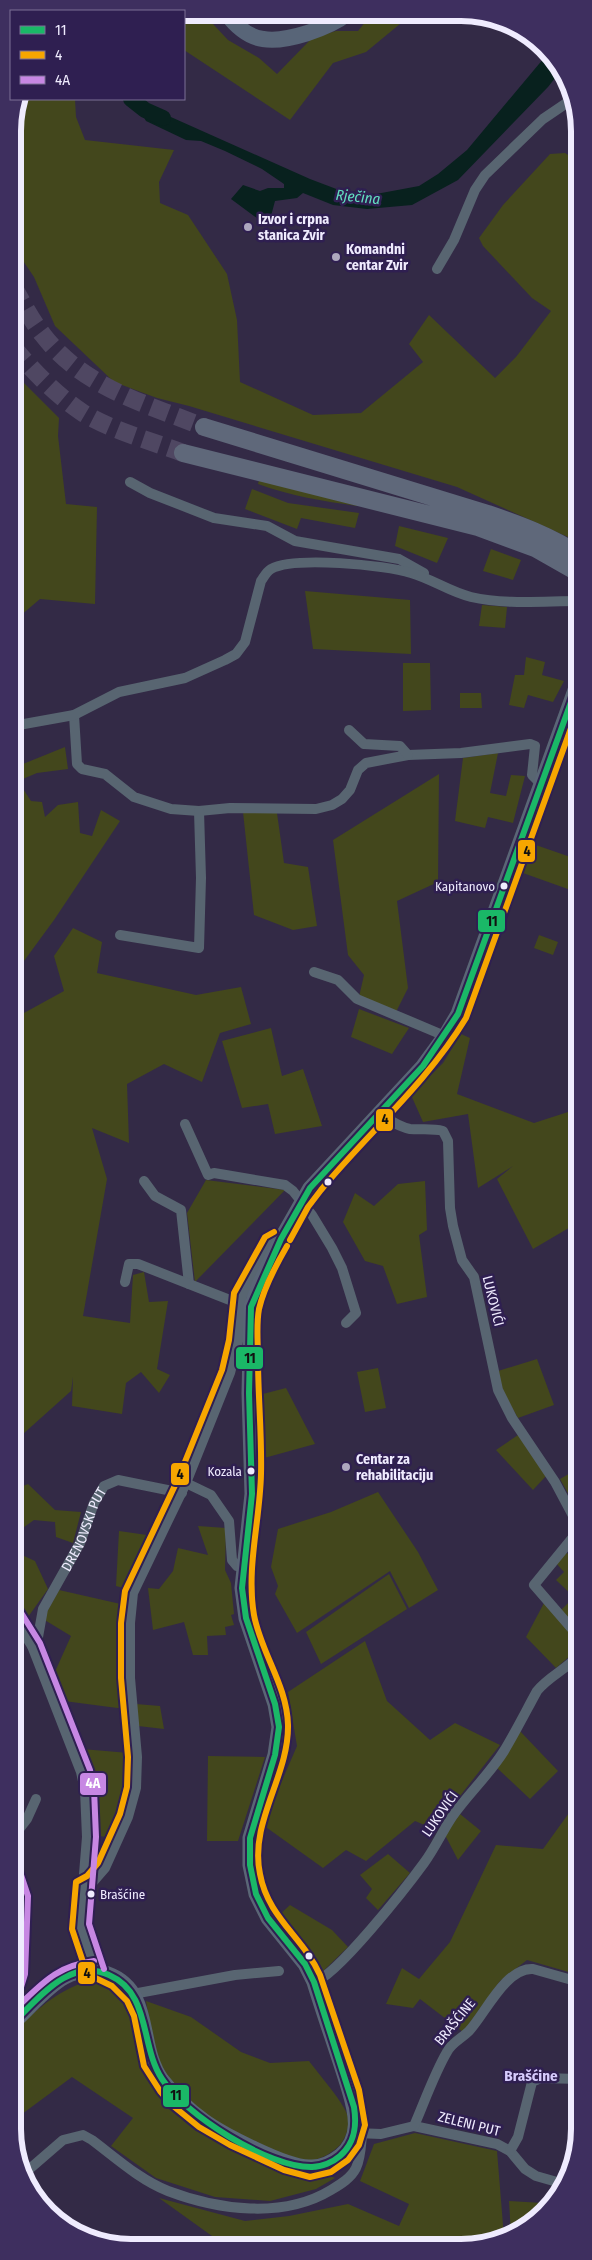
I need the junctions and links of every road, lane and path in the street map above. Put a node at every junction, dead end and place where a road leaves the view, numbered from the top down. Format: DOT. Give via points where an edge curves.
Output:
graph roads {
  1 [pos="234,21"];
  2 [pos="336,21"];
  3 [pos="567,103"];
  4 [pos="437,269"];
  5 [pos="204,428"];
  6 [pos="183,453"];
  7 [pos="130,482"];
  8 [pos="571,551"];
  9 [pos="571,568"];
  10 [pos="426,578"];
  11 [pos="571,601"];
  12 [pos="571,700"];
  13 [pos="74,715"];
  14 [pos="21,725"];
  15 [pos="349,730"];
  16 [pos="408,755"];
  17 [pos="541,784"];
  18 [pos="199,811"];
  19 [pos="120,936"];
  20 [pos="314,972"];
  21 [pos="445,1036"];
  22 [pos="380,1114"];
  23 [pos="185,1124"];
  24 [pos="144,1181"];
  25 [pos="301,1202"];
  26 [pos="281,1239"];
  27 [pos="125,1282"];
  28 [pos="189,1284"];
  29 [pos="240,1304"];
  30 [pos="346,1323"];
  31 [pos="184,1488"];
  32 [pos="571,1513"];
  33 [pos="571,1539"];
  34 [pos="243,1567"];
  35 [pos="571,1628"];
  36 [pos="21,1629"];
  37 [pos="32,1646"];
  38 [pos="571,1663"];
  39 [pos="36,1799"];
  40 [pos="21,1827"];
  41 [pos="84,1886"];
  42 [pos="95,1970"];
  43 [pos="279,1971"];
  44 [pos="571,1979"];
  45 [pos="314,1982"];
  46 [pos="133,1994"];
  47 [pos="21,2015"];
  48 [pos="571,2079"];
  49 [pos="414,2126"];
  50 [pos="358,2133"];
  51 [pos="510,2152"];
  52 [pos="29,2169"];
  53 [pos="557,2182"];
  1 -- 2 [label="main road" via="244,31 263,39 278,39 324,28"];
  3 -- 4 [label="street" via="544,119 485,175"];
  5 -- 8 [label="highway" via="488,514 535,531"];
  6 -- 9 [label="highway" via="478,527 535,548"];
  7 -- 10 [label="street" via="214,518 267,526 295,541 399,559 424,572"];
  10 -- 11 [label="street" via="446,589 489,600"];
  10 -- 13 [label="street" via="387,568 352,564 323,563 269,570 261,581 248,632 236,654 185,678 119,692"];
  12 -- 17 [label="main road"];
  13 -- 14 [label="street"];
  13 -- 18 [label="street" via="75,758 82,769 105,774 134,797 171,809"];
  15 -- 16 [label="street" via="364,744 400,746"];
  16 -- 17 [label="street" via="461,753 530,744 536,751 532,774"];
  16 -- 18 [label="street" via="366,763 358,770 346,795 332,806"];
  17 -- 21 [label="main road" via="458,1014"];
  18 -- 19 [label="street" via="199,948"];
  20 -- 21 [label="street" via="338,980 357,998"];
  21 -- 22 [label="main road"];
  22 -- 25 [label="main road"];
  22 -- 32 [label="street, LUKOVIĆI" via="408,1128 443,1131 448,1141 453,1226 462,1260 474,1276 498,1390 512,1418 556,1482"];
  23 -- 25 [label="street" via="208,1175 214,1173 285,1185"];
  24 -- 28 [label="street" via="155,1196 181,1210"];
  25 -- 26 [label="main road"];
  25 -- 30 [label="street" via="321,1228 342,1268 356,1313"];
  26 -- 29 [label="street" via="274,1240 268,1248"];
  26 -- 34 [label="main road" via="251,1307 252,1487"];
  27 -- 28 [label="street" via="129,1264 138,1264"];
  28 -- 29 [label="street"];
  29 -- 31 [label="street" via="234,1362"];
  31 -- 34 [label="street" via="206,1491 215,1499 231,1525 232,1560"];
  31 -- 37 [label="street, DRENOVSKI PUT" via="118,1480 104,1486 94,1503 80,1543 43,1609 38,1637"];
  31 -- 41 [label="street" via="138,1580 131,1608 130,1678 138,1757 136,1788 128,1817 104,1868 92,1883"];
  33 -- 35 [label="street, LUKOVIĆI" via="534,1584"];
  34 -- 45 [label="main road" via="246,1618 275,1704 279,1727 276,1754 250,1838 250,1865 256,1894 268,1918 305,1964"];
  36 -- 37 [label="street"];
  37 -- 41 [label="street" via="81,1772 87,1815"];
  38 -- 45 [label="street, LUKOVIĆI" via="537,1691 496,1763 453,1816 426,1861 338,1965"];
  39 -- 40 [label="street"];
  41 -- 42 [label="street" via="81,1932"];
  42 -- 46 [label="main road" via="111,1975"];
  42 -- 47 [label="main road" via="73,1972 64,1977"];
  43 -- 46 [label="street" via="235,1975"];
  44 -- 49 [label="street, BRAŠĆINE" via="527,1968 515,1975 489,2002 470,2030 447,2050"];
  45 -- 50 [label="main road" via="352,2102"];
  46 -- 50 [label="main road" via="142,2014 150,2056 158,2075 183,2103 210,2125 286,2162 311,2168 337,2158"];
  48 -- 51 [label="street" via="542,2078 532,2082 518,2137"];
  49 -- 50 [label="street" via="381,2134"];
  49 -- 51 [label="street, ZELENI PUT" via="485,2140"];
  50 -- 52 [label="street" via="358,2163 343,2183 311,2200 259,2209 232,2207 169,2191 150,2182 83,2135 62,2140"];
  51 -- 53 [label="street, ZELENI PUT" via="525,2169"];
}
